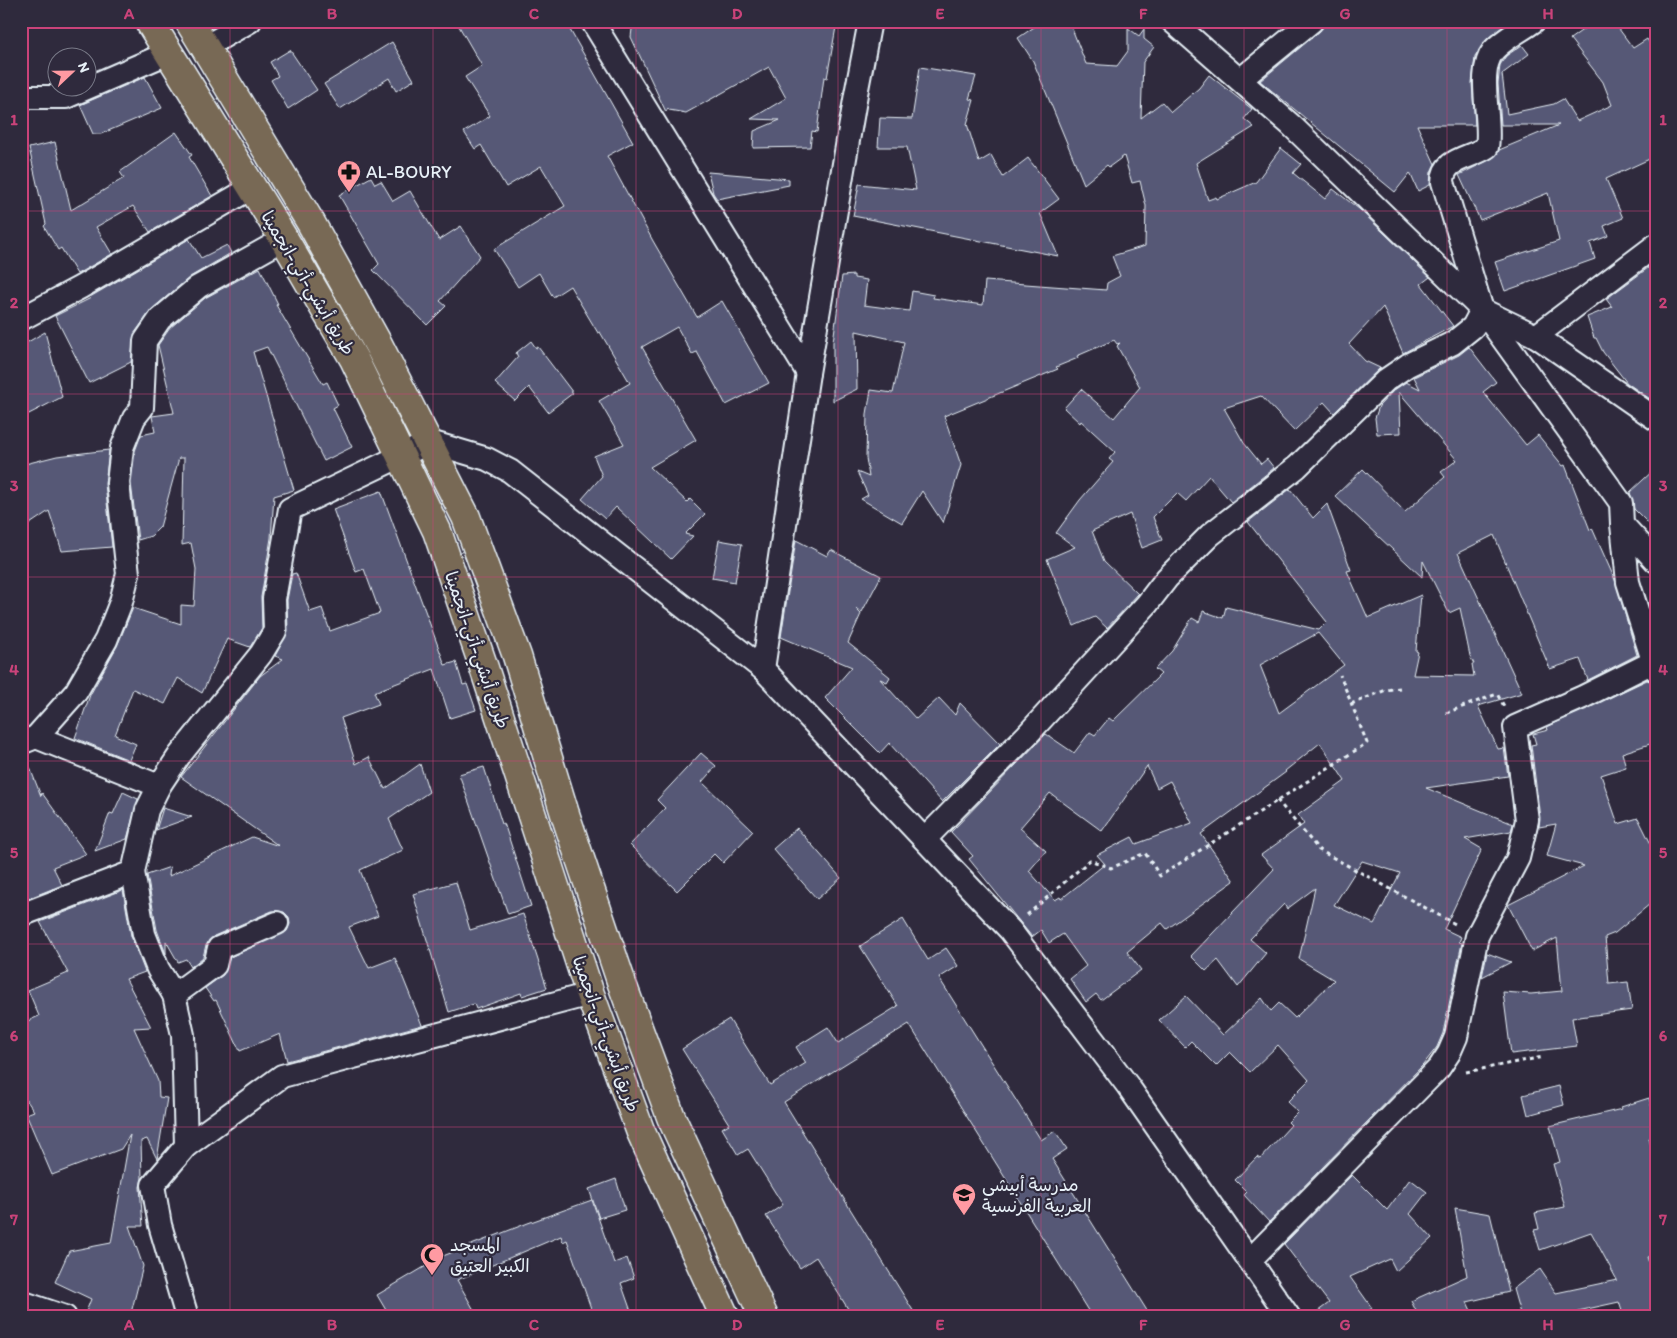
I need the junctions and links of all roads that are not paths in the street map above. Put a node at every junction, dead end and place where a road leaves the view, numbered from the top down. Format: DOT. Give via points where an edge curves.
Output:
graph roads {
  1 [pos="149,21"];
  2 [pos="189,21"];
  3 [pos="250,21"];
  4 [pos="592,21"];
  5 [pos="870,21"];
  6 [pos="1172,21"];
  7 [pos="1312,21"];
  8 [pos="1534,21"];
  9 [pos="205,47"];
  10 [pos="168,53"];
  11 [pos="1240,80"];
  12 [pos="21,97"];
  13 [pos="250,188"];
  14 [pos="284,239"];
  15 [pos="1656,244"];
  16 [pos="1482,310"];
  17 [pos="21,319"];
  18 [pos="1536,336"];
  19 [pos="808,373"];
  20 [pos="1656,419"];
  21 [pos="430,442"];
  22 [pos="401,454"];
  23 [pos="1622,524"];
  24 [pos="1652,550"];
  25 [pos="1654,666"];
  26 [pos="763,669"];
  27 [pos="29,740"];
  28 [pos="159,786"];
  29 [pos="925,839"];
  30 [pos="133,872"];
  31 [pos="21,915"];
  32 [pos="277,923"];
  33 [pos="590,994"];
  34 [pos="174,995"];
  35 [pos="186,1146"];
  36 [pos="1250,1260"];
  37 [pos="21,1302"];
  38 [pos="65,1317"];
  39 [pos="188,1317"];
  40 [pos="725,1317"];
  41 [pos="764,1317"];
  42 [pos="1289,1317"];
  1 -- 10 [label="highway, طريق أبشي-أتي-انجمينا"];
  2 -- 9 [label="highway"];
  3 -- 9 [label="street"];
  4 -- 19 [label="street"];
  5 -- 19 [label="street"];
  6 -- 11 [label="street"];
  7 -- 11 [label="street"];
  8 -- 16 [label="street" via="1494,50 1488,60 1485,75 1487,147 1447,166 1443,172 1443,182"];
  9 -- 21 [label="highway" via="311,224"];
  10 -- 12 [label="street" via="66,97"];
  10 -- 13 [label="highway, طريق أبشي-أتي-انجمينا"];
  11 -- 16 [label="street" via="1291,125"];
  13 -- 14 [label="highway, طريق أبشي-أتي-انجمينا"];
  13 -- 17 [label="street" via="81,288"];
  14 -- 22 [label="highway, طريق أبشي-أتي-انجمينا" via="354,359"];
  14 -- 27 [label="street" via="198,288 160,319 145,341 142,408 134,418 122,448 118,483 128,574 121,602 106,640 76,692"];
  15 -- 18 [label="street"];
  16 -- 18 [label="street"];
  16 -- 23 [label="street" via="1621,503"];
  16 -- 29 [label="street" via="1473,327 1453,343 1386,380 1297,467 1210,535 1167,578 1026,735"];
  18 -- 20 [label="street"];
  19 -- 26 [label="street"];
  21 -- 22 [label="street"];
  21 -- 26 [label="street" via="487,459 510,471"];
  21 -- 41 [label="highway" via="466,517 517,656 565,814 622,984 671,1116"];
  22 -- 28 [label="street" via="290,509 274,599 275,631 261,654 179,756"];
  22 -- 33 [label="highway, طريق أبشي-أتي-انجمينا" via="437,530"];
  23 -- 24 [label="street"];
  23 -- 25 [label="street" via="1628,582"];
  25 -- 36 [label="street" via="1515,727 1527,820 1518,858 1477,936 1456,1037 1449,1053"];
  26 -- 29 [label="street"];
  27 -- 28 [label="street"];
  28 -- 30 [label="street" via="148,810"];
  29 -- 36 [label="street" via="1010,930 1128,1086"];
  30 -- 31 [label="street"];
  30 -- 34 [label="street" via="144,934 158,969"];
  32 -- 34 [label="street" via="220,948 215,966"];
  33 -- 35 [label="street" via="282,1076"];
  33 -- 40 [label="highway, طريق أبشي-أتي-انجمينا" via="640,1130"];
  34 -- 35 [label="street" via="183,1035"];
  35 -- 39 [label="street" via="153,1185 160,1225"];
  36 -- 42 [label="street"];
  37 -- 38 [label="street"];
}
